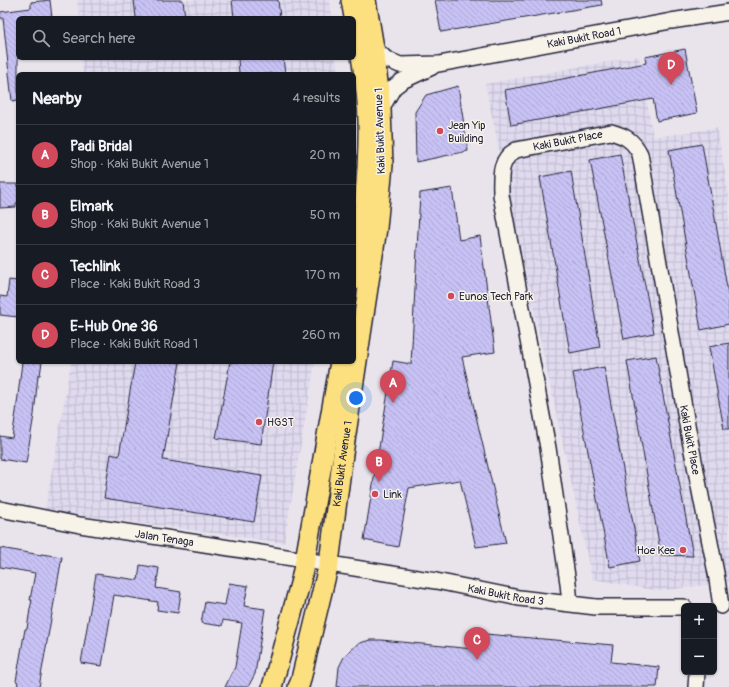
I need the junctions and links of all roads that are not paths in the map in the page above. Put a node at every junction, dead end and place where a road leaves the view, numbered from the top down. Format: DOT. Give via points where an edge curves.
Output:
graph roads {
  1 [pos="351,0"];
  2 [pos="366,0"];
  3 [pos="729,12"];
  4 [pos="354,16"];
  5 [pos="356,31"];
  6 [pos="374,48"];
  7 [pos="439,64"];
  8 [pos="381,109"];
  9 [pos="356,264"];
  10 [pos="340,364"];
  11 [pos="0,509"];
  12 [pos="305,560"];
  13 [pos="329,563"];
  14 [pos="570,603"];
  15 [pos="721,606"];
  16 [pos="681,607"];
  17 [pos="696,675"];
  18 [pos="272,687"];
  19 [pos="298,687"];
  20 [pos="696,687"];
  1 -- 4 [label="main road, Kaki Bukit Avenue 1"];
  2 -- 6 [label="main road, Kaki Bukit Avenue 1"];
  3 -- 7 [label="street, Kaki Bukit Road 1"];
  5 -- 9 [label="main road, Kaki Bukit Avenue 1" via="368,121 367,165"];
  6 -- 7 [label="street, Kaki Bukit Road 1" via="386,59 400,65"];
  6 -- 8 [label="main road, Kaki Bukit Avenue 1"];
  7 -- 8 [label="street, Kaki Bukit Road 1" via="394,87"];
  8 -- 13 [label="main road, Kaki Bukit Avenue 1" via="383,165 378,228"];
  10 -- 12 [label="main road, Kaki Bukit Avenue 1"];
  11 -- 12 [label="street, Jalan Tenaga" via="80,525"];
  12 -- 13 [label="street, Jalan Tenaga"];
  12 -- 18 [label="main road, Kaki Bukit Avenue 1"];
  13 -- 14 [label="street, Kaki Bukit Road 3" via="519,598"];
  13 -- 19 [label="main road, Kaki Bukit Avenue 1"];
  14 -- 15 [label="street, Kaki Bukit Place" via="548,448 501,195 502,170 505,159 516,150 611,132 630,140 640,154"];
  14 -- 16 [label="street, Kaki Bukit Road 3" via="596,607"];
  17 -- 20 [label="street"];
}
